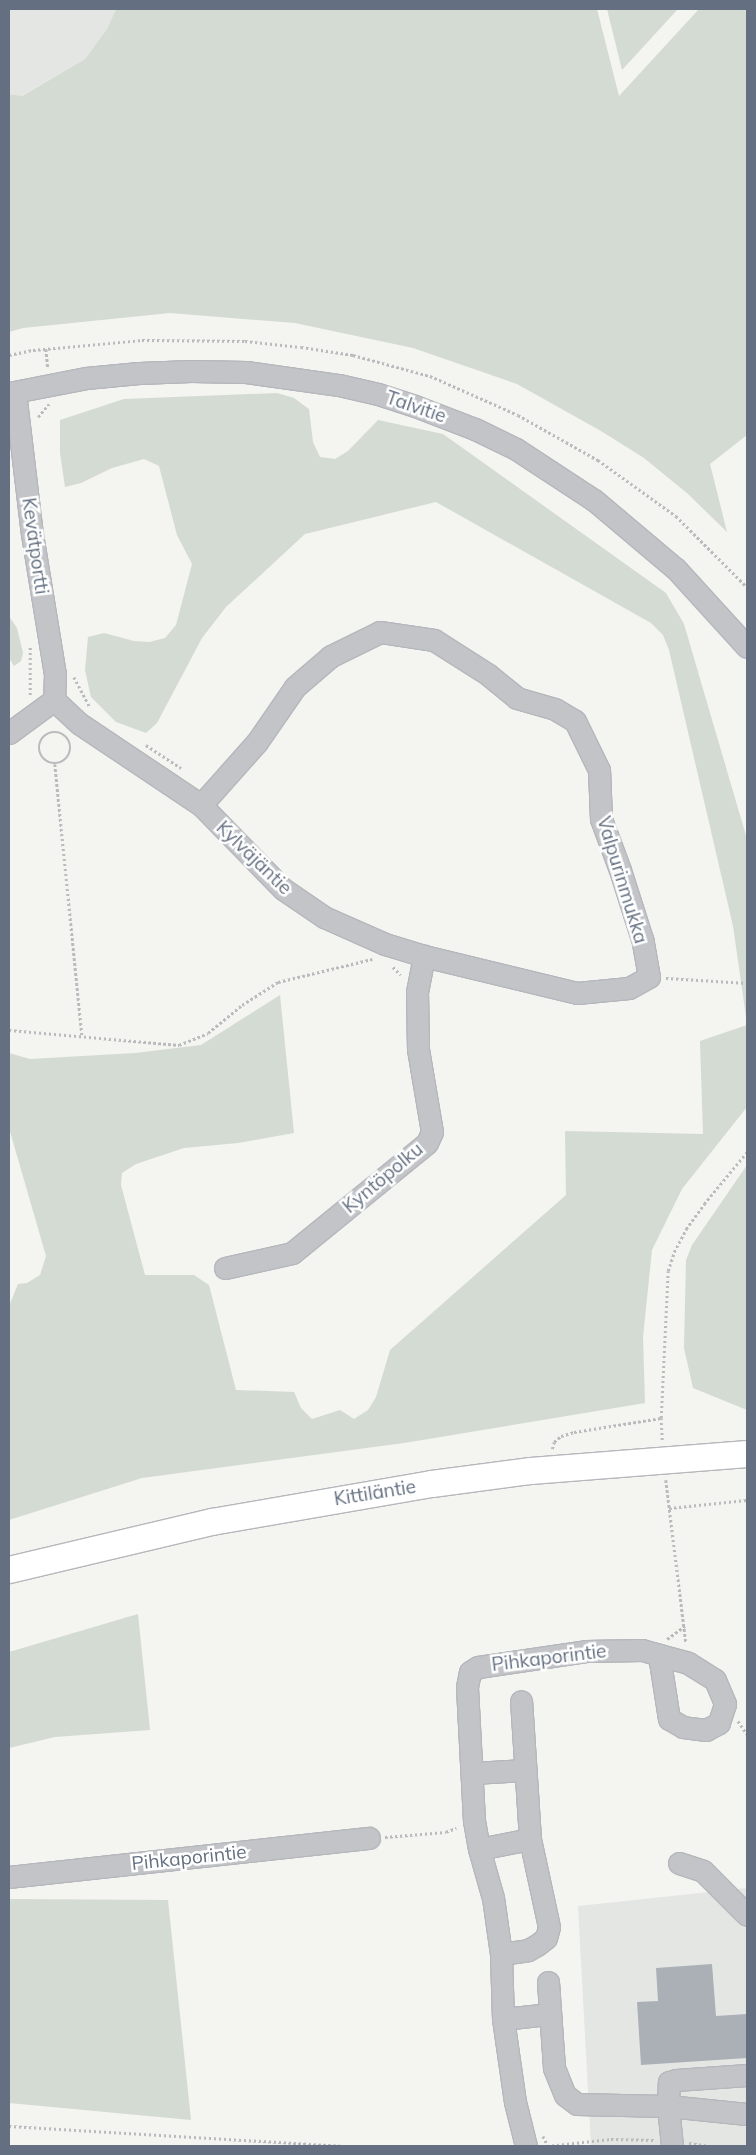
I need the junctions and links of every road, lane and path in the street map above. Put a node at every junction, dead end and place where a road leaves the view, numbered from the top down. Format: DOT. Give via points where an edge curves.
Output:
graph roads {
  1 [pos="46,349"];
  2 [pos="50,384"];
  3 [pos="12,392"];
  4 [pos="37,424"];
  5 [pos="745,640"];
  6 [pos="30,641"];
  7 [pos="71,670"];
  8 [pos="28,699"];
  9 [pos="54,700"];
  10 [pos="90,708"];
  11 [pos="9,733"];
  12 [pos="140,741"];
  13 [pos="55,764"];
  14 [pos="185,771"];
  15 [pos="201,805"];
  16 [pos="384,950"];
  17 [pos="424,956"];
  18 [pos="649,977"];
  19 [pos="747,983"];
  20 [pos="417,992"];
  21 [pos="9,1030"];
  22 [pos="82,1036"];
  23 [pos="747,1152"];
  24 [pos="225,1268"];
  25 [pos="661,1418"];
  26 [pos="662,1444"];
  27 [pos="552,1453"];
  28 [pos="747,1454"];
  29 [pos="665,1473"];
  30 [pos="747,1500"];
  31 [pos="669,1508"];
  32 [pos="9,1570"];
  33 [pos="685,1626"];
  34 [pos="657,1654"];
  35 [pos="688,1663"];
  36 [pos="521,1701"];
  37 [pos="525,1770"];
  38 [pos="473,1773"];
  39 [pos="474,1821"];
  40 [pos="369,1838"];
  41 [pos="530,1839"];
  42 [pos="479,1849"];
  43 [pos="679,1863"];
  44 [pos="9,1877"];
  45 [pos="747,1915"];
  46 [pos="500,1954"];
  47 [pos="548,1982"];
  48 [pos="548,2014"];
  49 [pos="503,2020"];
  50 [pos="747,2075"];
  51 [pos="668,2106"];
  52 [pos="747,2114"];
  53 [pos="9,2126"];
  54 [pos="671,2144"];
  55 [pos="344,2146"];
  56 [pos="526,2146"];
  57 [pos="541,2146"];
  58 [pos="710,2146"];
  1 -- 2 [label="path"];
  2 -- 3 [label="street, Talvitie"];
  2 -- 4 [label="path" via="52,400 38,416"];
  2 -- 5 [label="street, Talvitie" via="139,373 191,370 246,372 378,394 475,428 516,449 586,495 632,531 676,569"];
  3 -- 9 [label="street, Kevätportti" via="55,674"];
  6 -- 8 [label="path"];
  7 -- 10 [label="path"];
  9 -- 11 [label="street"];
  9 -- 15 [label="street, Kylväjäntie" via="80,724"];
  12 -- 14 [label="path"];
  13 -- 13 [label="path" via="65,761 70,752 70,742 58,732 44,737 39,746 45,760"];
  13 -- 22 [label="path"];
  15 -- 16 [label="street, Kylväjäntie" via="283,889 324,917"];
  15 -- 18 [label="street, Valpurinmukka" via="257,742 295,687 331,656 380,632 434,640 489,675 517,698 555,709 575,721 599,770 601,819 642,939"];
  16 -- 17 [label="street, Kylväjäntie"];
  16 -- 20 [label="path"];
  16 -- 22 [label="path" via="278,982 208,1032 179,1044"];
  17 -- 18 [label="street, Kylväjäntie" via="577,993 629,988"];
  17 -- 20 [label="street, Kyntöpolku"];
  18 -- 19 [label="path"];
  20 -- 24 [label="street, Kyntöpolku" via="418,1049 432,1132 427,1143 292,1253"];
  21 -- 22 [label="path"];
  23 -- 25 [label="path" via="704,1204 674,1252 668,1271 666,1296"];
  25 -- 26 [label="path"];
  25 -- 27 [label="path" via="574,1432 554,1442"];
  28 -- 32 [label="main road, Kittiläntie" via="531,1471 414,1486 212,1522"];
  29 -- 31 [label="path"];
  30 -- 31 [label="path"];
  31 -- 33 [label="path"];
  33 -- 34 [label="path" via="662,1643"];
  33 -- 35 [label="path"];
  34 -- 35 [label="street, Pihkaporintie"];
  34 -- 35 [label="street, Pihkaporintie" via="669,1719 683,1727 706,1730 720,1723 726,1704 714,1680"];
  34 -- 38 [label="street, Pihkaporintie" via="642,1650 586,1651 478,1667 470,1672 467,1687"];
  36 -- 37 [label="street"];
  37 -- 38 [label="street"];
  37 -- 41 [label="street"];
  38 -- 39 [label="street, Pihkaporintie"];
  39 -- 40 [label="path" via="446,1832"];
  39 -- 42 [label="street, Pihkaporintie"];
  40 -- 44 [label="street, Pihkaporintie"];
  41 -- 42 [label="street"];
  41 -- 46 [label="street" via="550,1927 546,1938 528,1950"];
  42 -- 46 [label="street, Pihkaporintie" via="493,1898"];
  43 -- 45 [label="street" via="703,1871"];
  46 -- 49 [label="street, Pihkaporintie"];
  47 -- 48 [label="street"];
  48 -- 49 [label="street"];
  48 -- 51 [label="street" via="554,2068 566,2095 577,2104"];
  49 -- 56 [label="street, Pihkaporintie" via="514,2102"];
  50 -- 51 [label="street" via="668,2082"];
  51 -- 52 [label="street"];
  51 -- 54 [label="street"];
  53 -- 55 [label="path"];
  54 -- 57 [label="path" via="611,2139"];
  54 -- 58 [label="path"];
}
